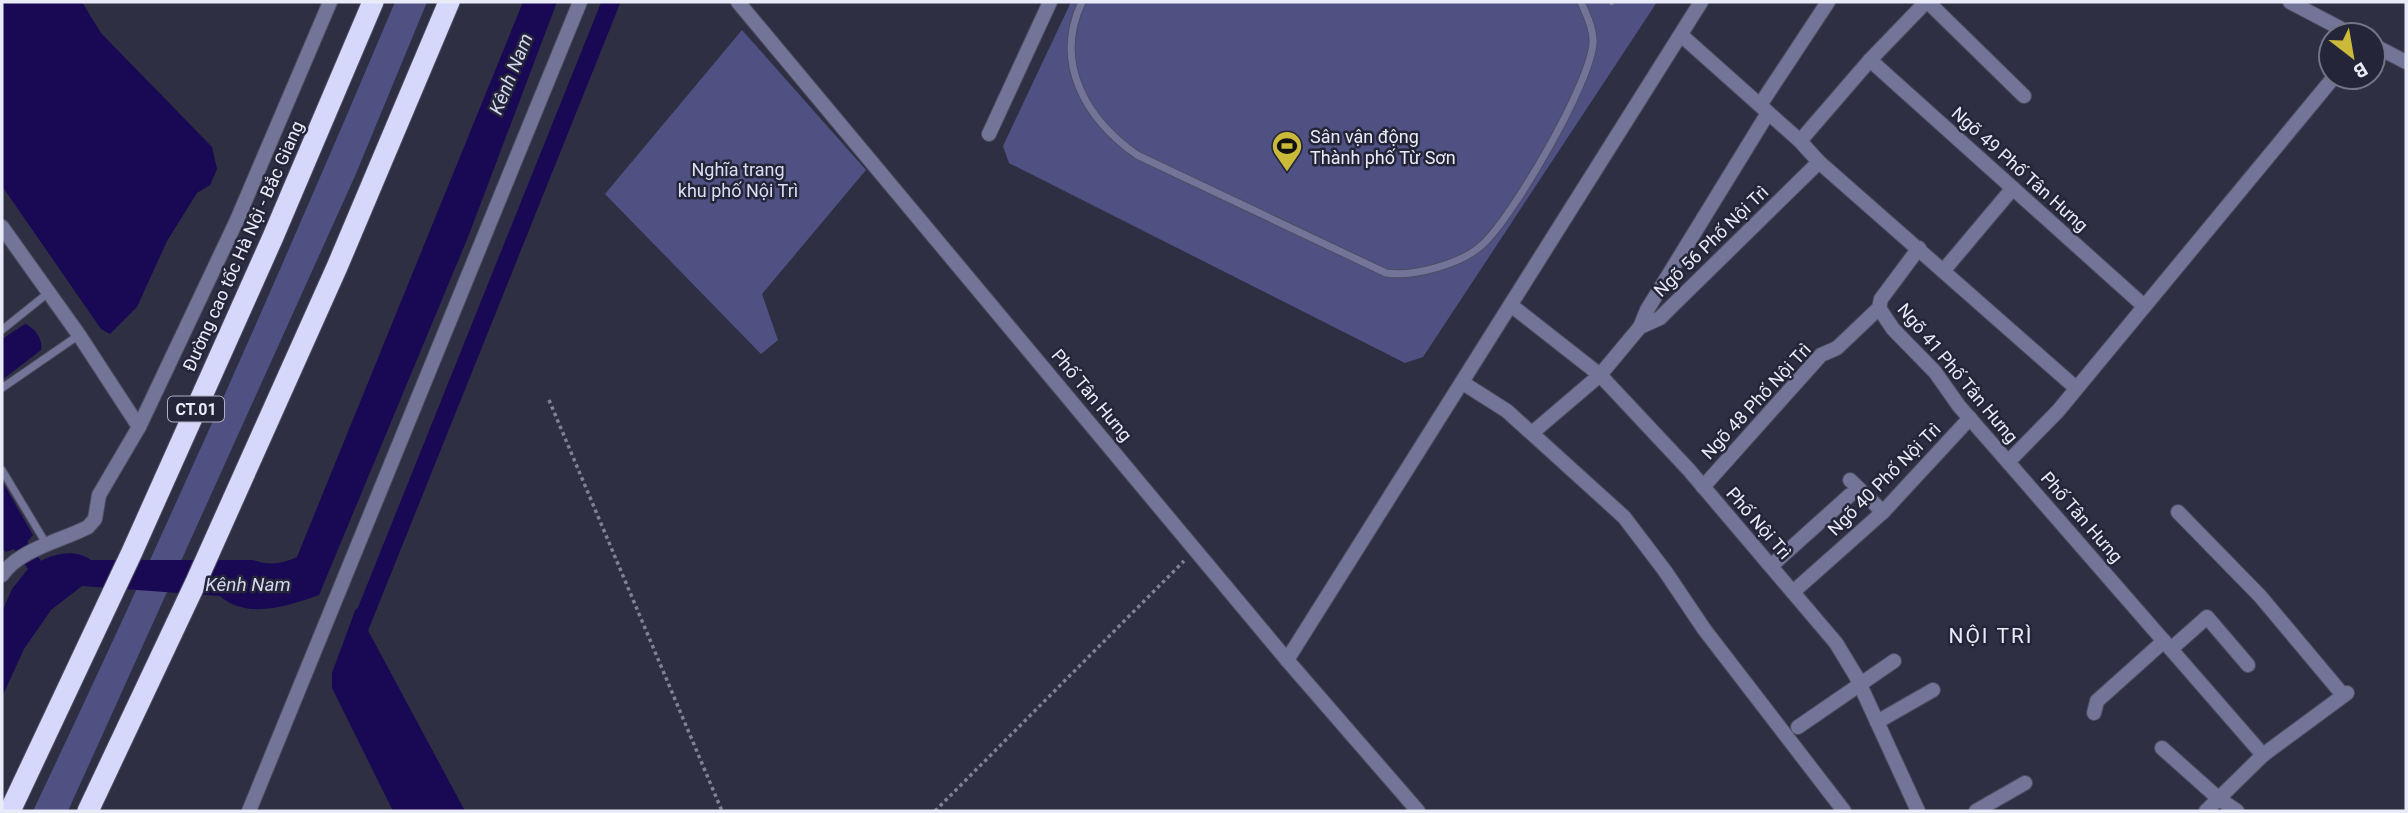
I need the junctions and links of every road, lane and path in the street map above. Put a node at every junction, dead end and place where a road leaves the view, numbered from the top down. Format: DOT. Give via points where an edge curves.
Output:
graph roads {
  1 [pos="330,2"];
  2 [pos="373,2"];
  3 [pos="449,2"];
  4 [pos="580,2"];
  5 [pos="738,2"];
  6 [pos="1050,2"];
  7 [pos="1082,2"];
  8 [pos="1581,2"];
  9 [pos="1701,2"];
  10 [pos="1828,2"];
  11 [pos="1927,2"];
  12 [pos="2290,2"];
  13 [pos="2326,21"];
  14 [pos="1681,35"];
  15 [pos="2387,52"];
  16 [pos="1870,60"];
  17 [pos="2406,62"];
  18 [pos="2322,91"];
  19 [pos="2024,96"];
  20 [pos="1764,109"];
  21 [pos="989,134"];
  22 [pos="1800,141"];
  23 [pos="1819,162"];
  24 [pos="2013,188"];
  25 [pos="2,227"];
  26 [pos="1919,248"];
  27 [pos="1944,270"];
  28 [pos="48,293"];
  29 [pos="1512,306"];
  30 [pos="2144,306"];
  31 [pos="1879,308"];
  32 [pos="1640,327"];
  33 [pos="2,330"];
  34 [pos="79,335"];
  35 [pos="1600,375"];
  36 [pos="1463,383"];
  37 [pos="2,388"];
  38 [pos="2076,388"];
  39 [pos="549,400"];
  40 [pos="1970,418"];
  41 [pos="139,427"];
  42 [pos="1532,433"];
  43 [pos="2008,462"];
  44 [pos="2,470"];
  45 [pos="1850,480"];
  46 [pos="1703,487"];
  47 [pos="1850,495"];
  48 [pos="1884,512"];
  49 [pos="2178,512"];
  50 [pos="47,545"];
  51 [pos="1196,550"];
  52 [pos="1770,566"];
  53 [pos="3,569"];
  54 [pos="1793,592"];
  55 [pos="2168,645"];
  56 [pos="1287,660"];
  57 [pos="1894,661"];
  58 [pos="2248,665"];
  59 [pos="1860,684"];
  60 [pos="1933,690"];
  61 [pos="2094,713"];
  62 [pos="1877,722"];
  63 [pos="1798,727"];
  64 [pos="2162,748"];
  65 [pos="2263,755"];
  66 [pos="2025,783"];
  67 [pos="2218,798"];
  68 [pos="10,811"];
  69 [pos="88,811"];
  70 [pos="249,811"];
  71 [pos="722,811"];
  72 [pos="935,811"];
  73 [pos="1418,811"];
  74 [pos="1844,811"];
  75 [pos="1917,811"];
  76 [pos="1976,811"];
  77 [pos="2206,811"];
  78 [pos="2237,811"];
  1 -- 41 [label="street" via="237,220"];
  2 -- 68 [label="highway, Đường cao tốc Hà Nội - Bắc Giang / CT.01" via="262,263"];
  3 -- 69 [label="highway" via="325,293"];
  4 -- 70 [label="street"];
  5 -- 51 [label="street, Phố Tân Hưng"];
  6 -- 21 [label="street"];
  7 -- 8 [label="lane" via="1071,38 1074,78 1116,141 1149,161 1386,273 1397,274 1412,274 1468,254 1505,218 1541,161 1586,73 1593,41"];
  9 -- 14 [label="street"];
  10 -- 20 [label="street"];
  11 -- 16 [label="street"];
  11 -- 19 [label="street"];
  12 -- 13 [label="street"];
  14 -- 20 [label="street"];
  14 -- 29 [label="street"];
  15 -- 17 [label="street"];
  16 -- 22 [label="street"];
  16 -- 24 [label="street, Ngõ 49 Phố Tân Hưng"];
  18 -- 30 [label="street"];
  20 -- 22 [label="street"];
  20 -- 32 [label="street"];
  22 -- 23 [label="street"];
  23 -- 26 [label="street"];
  23 -- 32 [label="street, Ngõ 56 Phố Nội Trì" via="1660,318"];
  24 -- 27 [label="street"];
  24 -- 30 [label="street, Ngõ 49 Phố Tân Hưng"];
  25 -- 28 [label="street"];
  26 -- 27 [label="street"];
  26 -- 31 [label="street, Ngõ 48 Phố Nội Trì"];
  27 -- 38 [label="street"];
  28 -- 33 [label="lane"];
  28 -- 34 [label="street"];
  29 -- 35 [label="street, Phố Nội Trì"];
  29 -- 36 [label="street"];
  30 -- 38 [label="street"];
  31 -- 40 [label="street, Ngõ 41 Phố Tân Hưng"];
  31 -- 46 [label="street, Ngõ 48 Phố Nội Trì" via="1837,348 1821,355"];
  32 -- 35 [label="street, Ngõ 56 Phố Nội Trì"];
  34 -- 37 [label="lane"];
  34 -- 41 [label="street"];
  35 -- 42 [label="street, Ngõ 56 Phố Nội Trì"];
  35 -- 46 [label="street, Phố Nội Trì"];
  36 -- 42 [label="street"];
  36 -- 56 [label="street"];
  38 -- 43 [label="street"];
  39 -- 71 [label="path"];
  40 -- 43 [label="street, Ngõ 41 Phố Tân Hưng"];
  40 -- 48 [label="street, Ngõ 40 Phố Nội Trì"];
  41 -- 50 [label="street" via="99,495 94,522"];
  42 -- 74 [label="street" via="1624,517"];
  43 -- 55 [label="street, Phố Tân Hưng"];
  44 -- 50 [label="lane"];
  45 -- 48 [label="street"];
  46 -- 52 [label="street, Phố Nội Trì"];
  47 -- 52 [label="street"];
  48 -- 54 [label="street, Ngõ 40 Phố Nội Trì"];
  49 -- 65 [label="street" via="2260,596 2345,694"];
  50 -- 53 [label="street"];
  51 -- 56 [label="street, Phố Tân Hưng"];
  51 -- 72 [label="path"];
  52 -- 54 [label="street, Phố Nội Trì"];
  54 -- 59 [label="street, Phố Nội Trì" via="1836,643"];
  55 -- 58 [label="street" via="2207,617"];
  55 -- 61 [label="street" via="2097,701"];
  55 -- 65 [label="street, Phố Tân Hưng"];
  56 -- 73 [label="street, Phố Tân Hưng"];
  57 -- 59 [label="street"];
  59 -- 62 [label="street, Phố Nội Trì"];
  59 -- 63 [label="street"];
  60 -- 62 [label="street"];
  62 -- 75 [label="street, Phố Nội Trì"];
  64 -- 67 [label="street"];
  65 -- 67 [label="street"];
  66 -- 76 [label="street"];
  67 -- 77 [label="street"];
  67 -- 78 [label="street"];
}
